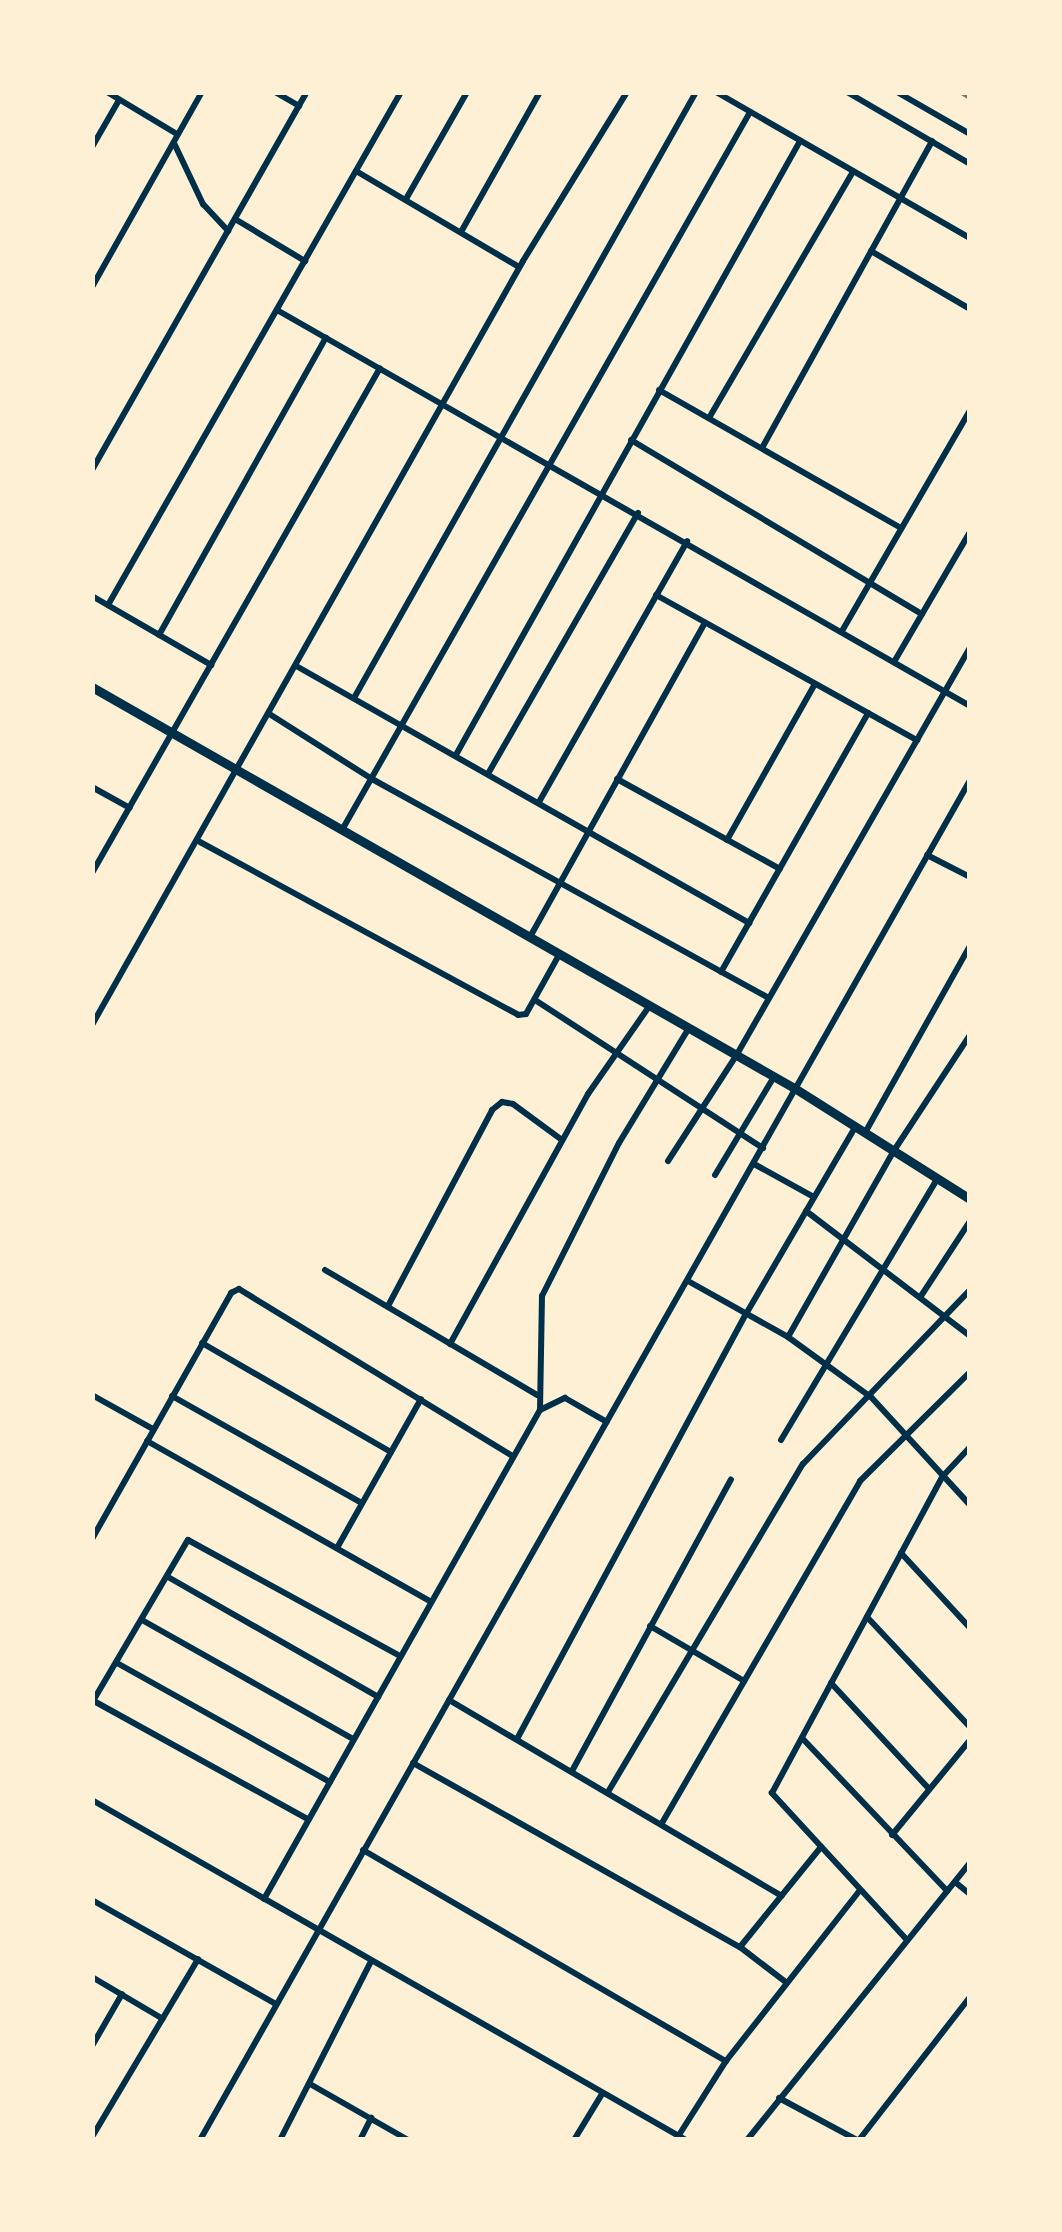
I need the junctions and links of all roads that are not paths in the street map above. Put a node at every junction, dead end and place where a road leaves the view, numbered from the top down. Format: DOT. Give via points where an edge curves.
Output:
graph roads {
  1 [pos="107,92"];
  2 [pos="202,92"];
  3 [pos="274,92"];
  4 [pos="307,92"];
  5 [pos="401,92"];
  6 [pos="467,92"];
  7 [pos="540,92"];
  8 [pos="627,92"];
  9 [pos="696,92"];
  10 [pos="716,92"];
  11 [pos="847,92"];
  12 [pos="896,92"];
  13 [pos="119,100"];
  14 [pos="299,106"];
  15 [pos="750,112"];
  16 [pos="970,134"];
  17 [pos="175,138"];
  18 [pos="800,141"];
  19 [pos="932,141"];
  20 [pos="92,147"];
  21 [pos="970,164"];
  22 [pos="356,171"];
  23 [pos="853,172"];
  24 [pos="898,198"];
  25 [pos="406,200"];
  26 [pos="235,218"];
  27 [pos="228,231"];
  28 [pos="461,232"];
  29 [pos="970,238"];
  30 [pos="871,252"];
  31 [pos="304,261"];
  32 [pos="520,266"];
  33 [pos="92,287"];
  34 [pos="970,309"];
  35 [pos="277,310"];
  36 [pos="326,338"];
  37 [pos="380,368"];
  38 [pos="659,390"];
  39 [pos="442,404"];
  40 [pos="970,410"];
  41 [pos="709,418"];
  42 [pos="499,436"];
  43 [pos="631,440"];
  44 [pos="762,448"];
  45 [pos="551,462"];
  46 [pos="92,470"];
  47 [pos="601,491"];
  48 [pos="638,512"];
  49 [pos="901,528"];
  50 [pos="970,532"];
  51 [pos="686,541"];
  52 [pos="870,582"];
  53 [pos="656,595"];
  54 [pos="92,596"];
  55 [pos="108,605"];
  56 [pos="922,614"];
  57 [pos="705,624"];
  58 [pos="842,631"];
  59 [pos="159,635"];
  60 [pos="970,648"];
  61 [pos="894,662"];
  62 [pos="211,665"];
  63 [pos="298,667"];
  64 [pos="815,684"];
  65 [pos="92,687"];
  66 [pos="945,691"];
  67 [pos="354,698"];
  68 [pos="970,706"];
  69 [pos="868,713"];
  70 [pos="271,715"];
  71 [pos="404,724"];
  72 [pos="173,732"];
  73 [pos="917,740"];
  74 [pos="457,753"];
  75 [pos="240,772"];
  76 [pos="489,772"];
  77 [pos="372,779"];
  78 [pos="618,779"];
  79 [pos="970,780"];
  80 [pos="92,787"];
  81 [pos="539,802"];
  82 [pos="130,808"];
  83 [pos="342,830"];
  84 [pos="588,831"];
  85 [pos="727,840"];
  86 [pos="200,842"];
  87 [pos="927,855"];
  88 [pos="780,869"];
  89 [pos="93,873"];
  90 [pos="970,876"];
  91 [pos="560,882"];
  92 [pos="749,923"];
  93 [pos="530,938"];
  94 [pos="970,946"];
  95 [pos="560,955"];
  96 [pos="721,972"];
  97 [pos="769,998"];
  98 [pos="536,1000"];
  99 [pos="650,1005"];
  100 [pos="92,1025"];
  101 [pos="689,1028"];
  102 [pos="970,1036"];
  103 [pos="622,1052"];
  104 [pos="736,1056"];
  105 [pos="774,1077"];
  106 [pos="661,1081"];
  107 [pos="796,1089"];
  108 [pos="700,1108"];
  109 [pos="861,1128"];
  110 [pos="738,1134"];
  111 [pos="562,1140"];
  112 [pos="763,1148"];
  113 [pos="895,1148"];
  114 [pos="668,1161"];
  115 [pos="754,1164"];
  116 [pos="715,1175"];
  117 [pos="938,1178"];
  118 [pos="814,1198"];
  119 [pos="970,1198"];
  120 [pos="806,1211"];
  121 [pos="970,1222"];
  122 [pos="844,1237"];
  123 [pos="884,1268"];
  124 [pos="325,1270"];
  125 [pos="688,1281"];
  126 [pos="970,1290"];
  127 [pos="921,1296"];
  128 [pos="388,1306"];
  129 [pos="746,1314"];
  130 [pos="946,1315"];
  131 [pos="970,1336"];
  132 [pos="788,1337"];
  133 [pos="202,1342"];
  134 [pos="450,1344"];
  135 [pos="825,1364"];
  136 [pos="970,1372"];
  137 [pos="92,1395"];
  138 [pos="537,1395"];
  139 [pos="172,1396"];
  140 [pos="871,1398"];
  141 [pos="421,1399"];
  142 [pos="540,1410"];
  143 [pos="607,1422"];
  144 [pos="154,1428"];
  145 [pos="906,1435"];
  146 [pos="780,1440"];
  147 [pos="147,1441"];
  148 [pos="970,1447"];
  149 [pos="391,1452"];
  150 [pos="514,1456"];
  151 [pos="943,1476"];
  152 [pos="731,1479"];
  153 [pos="362,1502"];
  154 [pos="970,1505"];
  155 [pos="92,1539"];
  156 [pos="337,1548"];
  157 [pos="902,1553"];
  158 [pos="168,1577"];
  159 [pos="430,1601"];
  160 [pos="867,1618"];
  161 [pos="142,1620"];
  162 [pos="650,1626"];
  163 [pos="970,1628"];
  164 [pos="692,1652"];
  165 [pos="400,1656"];
  166 [pos="117,1663"];
  167 [pos="744,1681"];
  168 [pos="831,1683"];
  169 [pos="378,1697"];
  170 [pos="449,1700"];
  171 [pos="93,1701"];
  172 [pos="970,1727"];
  173 [pos="802,1738"];
  174 [pos="354,1739"];
  175 [pos="517,1739"];
  176 [pos="970,1740"];
  177 [pos="413,1763"];
  178 [pos="572,1771"];
  179 [pos="330,1782"];
  180 [pos="929,1790"];
  181 [pos="608,1792"];
  182 [pos="92,1800"];
  183 [pos="308,1820"];
  184 [pos="662,1823"];
  185 [pos="892,1834"];
  186 [pos="821,1848"];
  187 [pos="363,1850"];
  188 [pos="970,1864"];
  189 [pos="955,1882"];
  190 [pos="860,1890"];
  191 [pos="947,1891"];
  192 [pos="970,1894"];
  193 [pos="782,1896"];
  194 [pos="264,1898"];
  195 [pos="92,1900"];
  196 [pos="318,1928"];
  197 [pos="906,1940"];
  198 [pos="740,1947"];
  199 [pos="198,1959"];
  200 [pos="370,1963"];
  201 [pos="92,1977"];
  202 [pos="787,1983"];
  203 [pos="122,1994"];
  204 [pos="970,1997"];
  205 [pos="276,2004"];
  206 [pos="162,2019"];
  207 [pos="92,2046"];
  208 [pos="726,2061"];
  209 [pos="310,2084"];
  210 [pos="602,2094"];
  211 [pos="780,2098"];
  212 [pos="371,2118"];
  213 [pos="683,2137"];
  214 [pos="92,2138"];
  215 [pos="200,2140"];
  216 [pos="280,2140"];
  217 [pos="360,2140"];
  218 [pos="408,2140"];
  219 [pos="574,2140"];
  220 [pos="747,2140"];
  221 [pos="858,2140"];
  1 -- 13 [label="street"];
  2 -- 17 [label="street"];
  3 -- 14 [label="street"];
  4 -- 14 [label="street"];
  5 -- 22 [label="street"];
  6 -- 25 [label="street"];
  7 -- 28 [label="street"];
  8 -- 32 [label="street"];
  9 -- 42 [label="street"];
  10 -- 15 [label="street"];
  11 -- 19 [label="street"];
  12 -- 16 [label="street"];
  13 -- 17 [label="street"];
  13 -- 20 [label="street"];
  14 -- 26 [label="street"];
  15 -- 18 [label="street"];
  15 -- 45 [label="street"];
  17 -- 27 [label="street" via="202,204"];
  17 -- 33 [label="street"];
  18 -- 23 [label="street"];
  18 -- 38 [label="street"];
  19 -- 21 [label="street"];
  19 -- 24 [label="street"];
  22 -- 25 [label="street"];
  22 -- 31 [label="street"];
  23 -- 24 [label="street"];
  23 -- 41 [label="street"];
  24 -- 29 [label="street"];
  24 -- 30 [label="street"];
  25 -- 28 [label="street"];
  26 -- 27 [label="street"];
  26 -- 31 [label="street"];
  27 -- 46 [label="street"];
  28 -- 32 [label="street"];
  30 -- 34 [label="street"];
  30 -- 44 [label="street"];
  31 -- 35 [label="street"];
  32 -- 39 [label="street"];
  35 -- 36 [label="street"];
  35 -- 55 [label="street"];
  36 -- 37 [label="street"];
  36 -- 59 [label="street"];
  37 -- 39 [label="street"];
  37 -- 62 [label="street"];
  38 -- 41 [label="street"];
  38 -- 43 [label="street"];
  39 -- 42 [label="street"];
  39 -- 63 [label="street"];
  40 -- 49 [label="street"];
  41 -- 44 [label="street"];
  42 -- 45 [label="street"];
  42 -- 67 [label="street"];
  43 -- 47 [label="street"];
  43 -- 52 [label="street"];
  44 -- 49 [label="street"];
  45 -- 47 [label="street"];
  45 -- 71 [label="street"];
  47 -- 48 [label="street"];
  47 -- 74 [label="street"];
  48 -- 51 [label="street"];
  48 -- 76 [label="street"];
  49 -- 52 [label="street"];
  50 -- 56 [label="street"];
  51 -- 53 [label="street"];
  51 -- 58 [label="street"];
  52 -- 56 [label="street"];
  52 -- 58 [label="street"];
  53 -- 57 [label="street"];
  53 -- 81 [label="street"];
  54 -- 55 [label="street"];
  55 -- 59 [label="street"];
  56 -- 61 [label="street"];
  57 -- 64 [label="street"];
  57 -- 78 [label="street"];
  58 -- 61 [label="street"];
  59 -- 62 [label="street"];
  60 -- 66 [label="street"];
  61 -- 66 [label="street"];
  62 -- 72 [label="street"];
  63 -- 67 [label="street"];
  63 -- 70 [label="street"];
  64 -- 69 [label="street"];
  64 -- 85 [label="street"];
  65 -- 72 [label="street"];
  66 -- 68 [label="street"];
  66 -- 73 [label="street"];
  67 -- 71 [label="street"];
  69 -- 73 [label="street"];
  69 -- 88 [label="street"];
  70 -- 75 [label="street"];
  70 -- 77 [label="street"];
  71 -- 74 [label="street"];
  71 -- 77 [label="street"];
  72 -- 75 [label="street"];
  72 -- 82 [label="street"];
  73 -- 97 [label="street"];
  74 -- 76 [label="street"];
  75 -- 83 [label="street"];
  75 -- 86 [label="street"];
  76 -- 81 [label="street"];
  77 -- 83 [label="street"];
  77 -- 91 [label="street"];
  78 -- 84 [label="street"];
  78 -- 85 [label="street"];
  79 -- 87 [label="street"];
  80 -- 82 [label="street"];
  81 -- 84 [label="street"];
  82 -- 89 [label="street"];
  83 -- 93 [label="street"];
  84 -- 91 [label="street"];
  84 -- 92 [label="street"];
  85 -- 88 [label="street"];
  86 -- 98 [label="street" via="518,1015"];
  86 -- 100 [label="street"];
  87 -- 90 [label="street"];
  87 -- 107 [label="street"];
  88 -- 92 [label="street"];
  91 -- 93 [label="street"];
  91 -- 96 [label="street"];
  92 -- 96 [label="street"];
  93 -- 95 [label="street"];
  94 -- 109 [label="street"];
  95 -- 98 [label="street"];
  95 -- 99 [label="street"];
  96 -- 97 [label="street"];
  97 -- 104 [label="street"];
  98 -- 103 [label="street"];
  99 -- 101 [label="street"];
  99 -- 103 [label="street"];
  101 -- 104 [label="street"];
  101 -- 106 [label="street"];
  102 -- 113 [label="street"];
  103 -- 106 [label="street"];
  103 -- 111 [label="street"];
  104 -- 105 [label="street"];
  104 -- 108 [label="street"];
  105 -- 107 [label="street"];
  105 -- 110 [label="street"];
  106 -- 108 [label="street"];
  106 -- 138 [label="street" via="620,1143 542,1296"];
  107 -- 109 [label="street"];
  107 -- 112 [label="street"];
  108 -- 110 [label="street"];
  108 -- 114 [label="street"];
  109 -- 113 [label="street"];
  109 -- 118 [label="street"];
  110 -- 112 [label="street"];
  110 -- 116 [label="street"];
  111 -- 128 [label="street" via="513,1104 492,1110"];
  111 -- 134 [label="street"];
  112 -- 115 [label="street"];
  113 -- 117 [label="street"];
  113 -- 122 [label="street"];
  115 -- 118 [label="street"];
  115 -- 125 [label="street"];
  117 -- 119 [label="street"];
  117 -- 123 [label="street"];
  118 -- 120 [label="street"];
  120 -- 122 [label="street"];
  120 -- 129 [label="street"];
  121 -- 127 [label="street"];
  122 -- 123 [label="street"];
  122 -- 132 [label="street"];
  123 -- 127 [label="street"];
  123 -- 135 [label="street"];
  124 -- 128 [label="street"];
  125 -- 129 [label="street"];
  125 -- 143 [label="street"];
  126 -- 130 [label="street"];
  127 -- 130 [label="street"];
  128 -- 134 [label="street"];
  129 -- 132 [label="street"];
  129 -- 175 [label="street"];
  130 -- 131 [label="street"];
  130 -- 140 [label="street"];
  132 -- 135 [label="street"];
  133 -- 139 [label="street"];
  133 -- 141 [label="street" via="231,1293 244,1290"];
  133 -- 149 [label="street"];
  134 -- 138 [label="street"];
  135 -- 140 [label="street"];
  135 -- 146 [label="street"];
  136 -- 145 [label="street"];
  137 -- 144 [label="street"];
  138 -- 142 [label="street"];
  139 -- 144 [label="street"];
  139 -- 153 [label="street"];
  140 -- 145 [label="street"];
  140 -- 164 [label="street" via="804,1464"];
  141 -- 149 [label="street"];
  141 -- 150 [label="street"];
  142 -- 143 [label="street" via="565,1398"];
  142 -- 150 [label="street"];
  143 -- 170 [label="street"];
  144 -- 147 [label="street"];
  145 -- 151 [label="street"];
  145 -- 167 [label="street" via="860,1481"];
  147 -- 155 [label="street"];
  147 -- 156 [label="street"];
  148 -- 151 [label="street"];
  149 -- 153 [label="street"];
  150 -- 159 [label="street"];
  151 -- 154 [label="street"];
  151 -- 157 [label="street"];
  152 -- 162 [label="street"];
  153 -- 156 [label="street"];
  156 -- 159 [label="street"];
  157 -- 160 [label="street"];
  157 -- 163 [label="street"];
  158 -- 161 [label="street"];
  158 -- 165 [label="street" via="188,1540"];
  158 -- 169 [label="street"];
  159 -- 165 [label="street"];
  160 -- 168 [label="street"];
  160 -- 172 [label="street"];
  161 -- 166 [label="street"];
  161 -- 174 [label="street"];
  162 -- 164 [label="street"];
  162 -- 178 [label="street"];
  164 -- 167 [label="street"];
  164 -- 181 [label="street"];
  165 -- 169 [label="street"];
  166 -- 171 [label="street"];
  166 -- 179 [label="street"];
  167 -- 184 [label="street"];
  168 -- 173 [label="street"];
  168 -- 180 [label="street"];
  169 -- 174 [label="street"];
  170 -- 175 [label="street"];
  170 -- 177 [label="street"];
  171 -- 183 [label="street"];
  173 -- 185 [label="street"];
  173 -- 186 [label="street" via="772,1793"];
  174 -- 179 [label="street"];
  175 -- 178 [label="street"];
  176 -- 180 [label="street"];
  177 -- 187 [label="street"];
  177 -- 198 [label="street"];
  178 -- 181 [label="street"];
  179 -- 183 [label="street"];
  180 -- 185 [label="street"];
  181 -- 184 [label="street"];
  182 -- 194 [label="street"];
  183 -- 194 [label="street"];
  184 -- 193 [label="street"];
  185 -- 191 [label="street"];
  186 -- 190 [label="street"];
  186 -- 193 [label="street"];
  187 -- 196 [label="street"];
  187 -- 208 [label="street"];
  188 -- 189 [label="street"];
  189 -- 191 [label="street"];
  189 -- 192 [label="street"];
  190 -- 197 [label="street"];
  190 -- 202 [label="street"];
  191 -- 197 [label="street"];
  193 -- 198 [label="street"];
  194 -- 196 [label="street"];
  195 -- 199 [label="street"];
  196 -- 200 [label="street"];
  196 -- 205 [label="street"];
  197 -- 211 [label="street"];
  198 -- 202 [label="street"];
  199 -- 205 [label="street"];
  199 -- 206 [label="street"];
  200 -- 209 [label="street"];
  200 -- 210 [label="street"];
  201 -- 203 [label="street"];
  202 -- 208 [label="street"];
  203 -- 206 [label="street"];
  203 -- 207 [label="street"];
  204 -- 221 [label="street"];
  205 -- 215 [label="street"];
  206 -- 214 [label="street"];
  208 -- 213 [label="street"];
  209 -- 212 [label="street"];
  209 -- 216 [label="street"];
  210 -- 213 [label="street"];
  210 -- 219 [label="street"];
  211 -- 220 [label="street"];
  211 -- 221 [label="street"];
  212 -- 217 [label="street"];
  212 -- 218 [label="street"];
}
